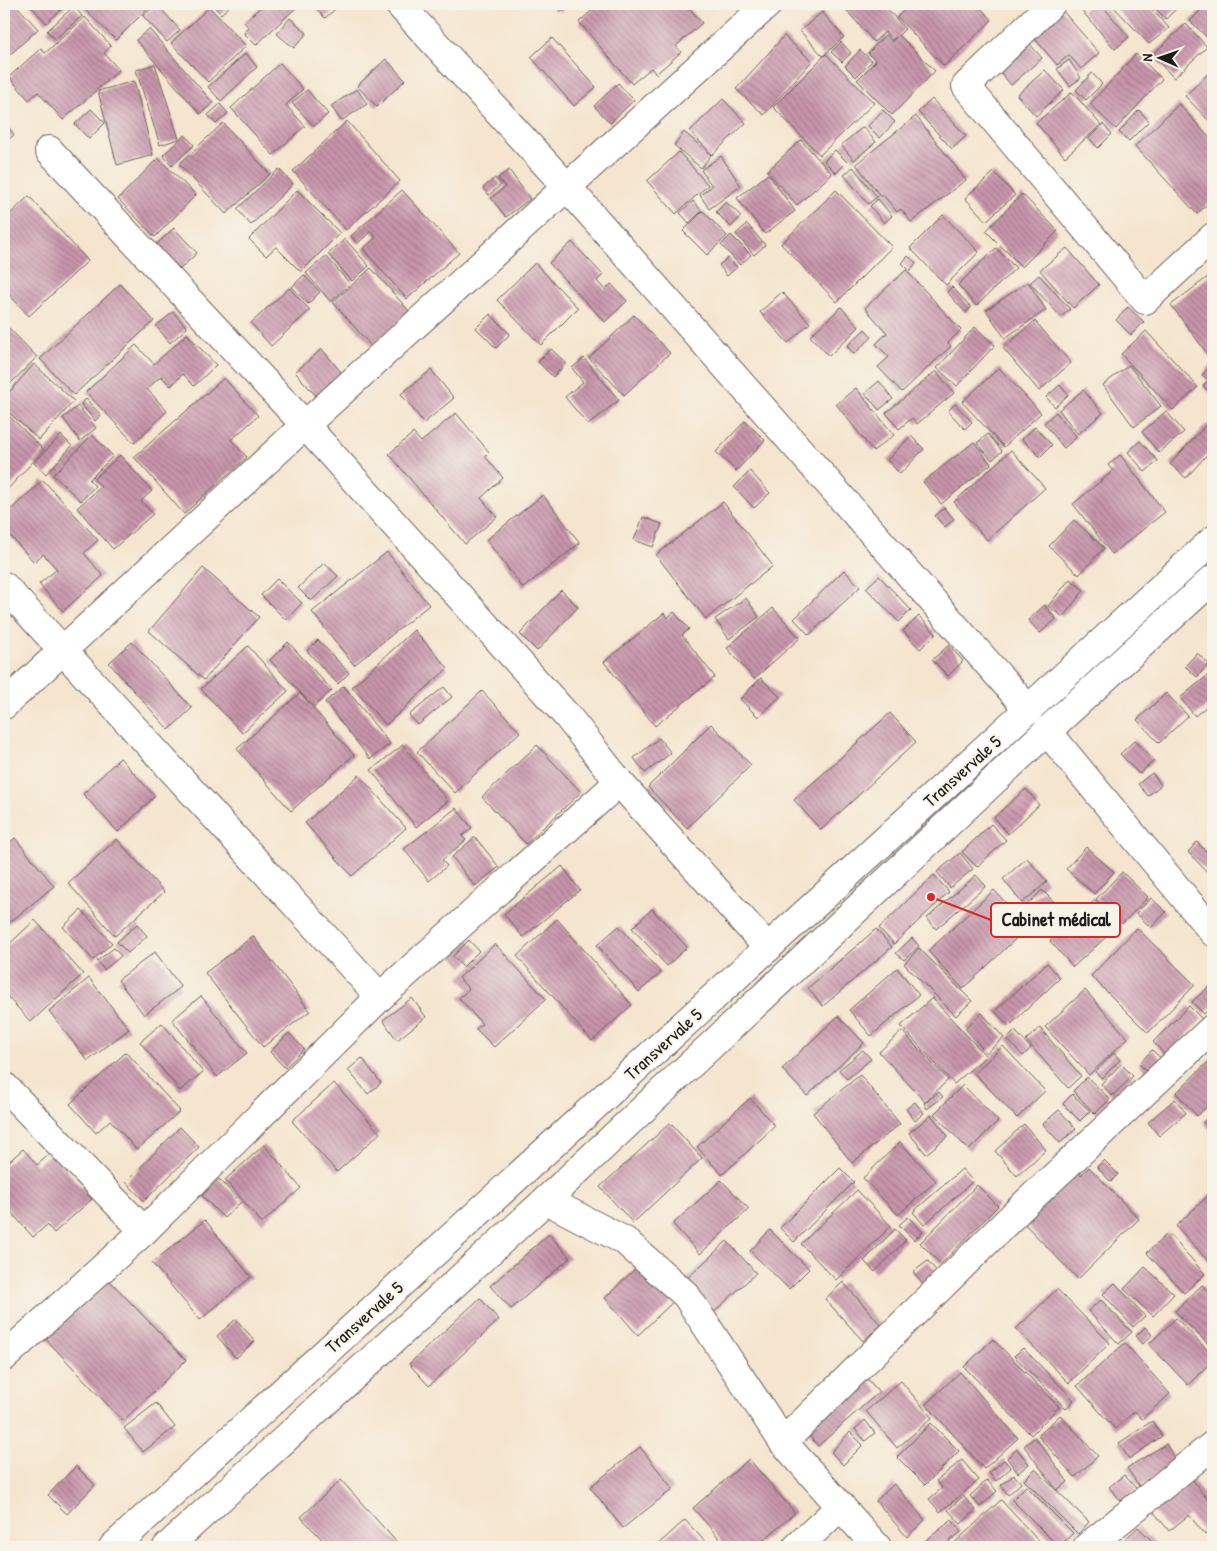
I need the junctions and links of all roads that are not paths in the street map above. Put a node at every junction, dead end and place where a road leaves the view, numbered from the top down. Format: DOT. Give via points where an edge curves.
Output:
graph roads {
  1 [pos="399,4"];
  2 [pos="768,4"];
  3 [pos="1051,4"];
  4 [pos="49,150"];
  5 [pos="567,188"];
  6 [pos="1213,237"];
  7 [pos="306,425"];
  8 [pos="1213,540"];
  9 [pos="1213,579"];
  10 [pos="4,586"];
  11 [pos="62,650"];
  12 [pos="4,705"];
  13 [pos="1029,710"];
  14 [pos="1047,731"];
  15 [pos="619,782"];
  16 [pos="1213,932"];
  17 [pos="768,948"];
  18 [pos="380,997"];
  19 [pos="1213,1028"];
  20 [pos="4,1086"];
  21 [pos="546,1200"];
  22 [pos="144,1231"];
  23 [pos="4,1357"];
  24 [pos="783,1442"];
  25 [pos="1213,1445"];
  26 [pos="841,1506"];
  27 [pos="113,1547"];
  28 [pos="166,1547"];
  29 [pos="797,1547"];
  30 [pos="877,1547"];
  31 [pos="1087,1547"];
  1 -- 5 [label="street"];
  2 -- 5 [label="street"];
  3 -- 6 [label="street" via="966,86 1145,300"];
  4 -- 7 [label="street"];
  5 -- 7 [label="street"];
  5 -- 13 [label="street"];
  7 -- 11 [label="street"];
  7 -- 15 [label="street" via="568,717"];
  8 -- 13 [label="street, Transvervale 5"];
  9 -- 14 [label="street, Transvervale 5"];
  10 -- 11 [label="street"];
  11 -- 12 [label="street"];
  11 -- 18 [label="street"];
  13 -- 17 [label="street, Transvervale 5"];
  14 -- 16 [label="street"];
  14 -- 21 [label="street, Transvervale 5"];
  15 -- 17 [label="street"];
  15 -- 18 [label="street"];
  17 -- 27 [label="street, Transvervale 5"];
  18 -- 22 [label="street"];
  19 -- 24 [label="street" via="1026,1204"];
  20 -- 22 [label="street"];
  21 -- 24 [label="street" via="625,1241 686,1295"];
  21 -- 28 [label="street, Transvervale 5"];
  22 -- 23 [label="street"];
  24 -- 26 [label="street"];
  25 -- 31 [label="street"];
  26 -- 29 [label="street"];
  26 -- 30 [label="street"];
}
